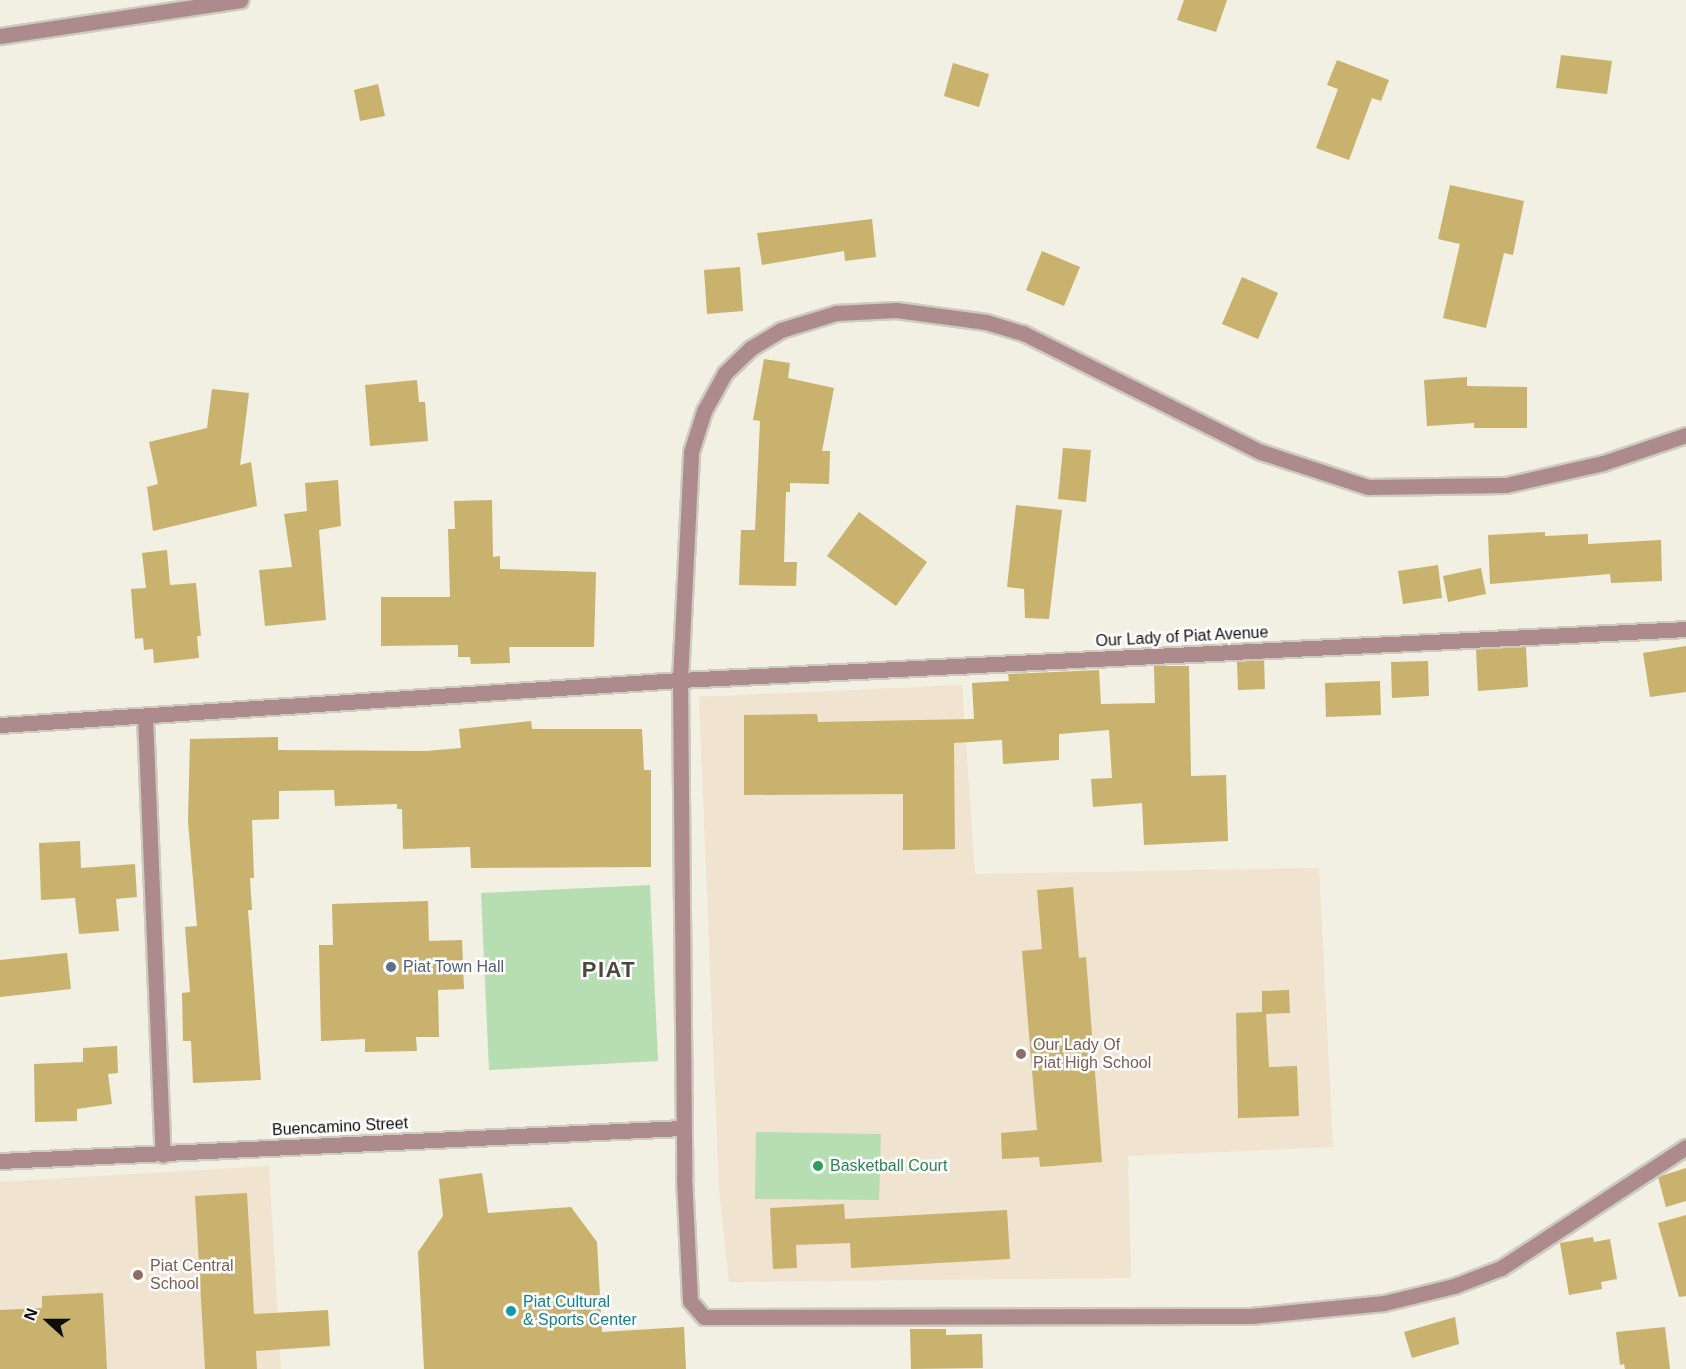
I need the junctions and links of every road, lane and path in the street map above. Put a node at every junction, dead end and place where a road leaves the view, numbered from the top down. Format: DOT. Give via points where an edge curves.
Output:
graph roads {
  1 [pos="240,0"];
  2 [pos="0,36"];
  3 [pos="1686,435"];
  4 [pos="1686,629"];
  5 [pos="680,680"];
  6 [pos="145,716"];
  7 [pos="0,724"];
  8 [pos="683,1128"];
  9 [pos="1686,1147"];
  10 [pos="163,1155"];
  11 [pos="0,1161"];
  1 -- 2 [label="street"];
  3 -- 5 [label="street" via="1603,463 1506,485 1368,487 1261,452 1023,333 995,324 896,310 836,313 781,330 752,348 724,373 704,411 691,452"];
  4 -- 5 [label="street, Our Lady of Piat Avenue"];
  5 -- 6 [label="street, Our Lady of Piat Avenue"];
  5 -- 8 [label="street"];
  6 -- 7 [label="street, Our Lady of Piat Avenue"];
  6 -- 10 [label="street"];
  8 -- 9 [label="street" via="690,1301 704,1317 720,1320 1251,1316 1384,1303 1454,1286 1501,1268"];
  8 -- 10 [label="street, Buencamino Street"];
  10 -- 11 [label="street, Buencamino Street"];
}
